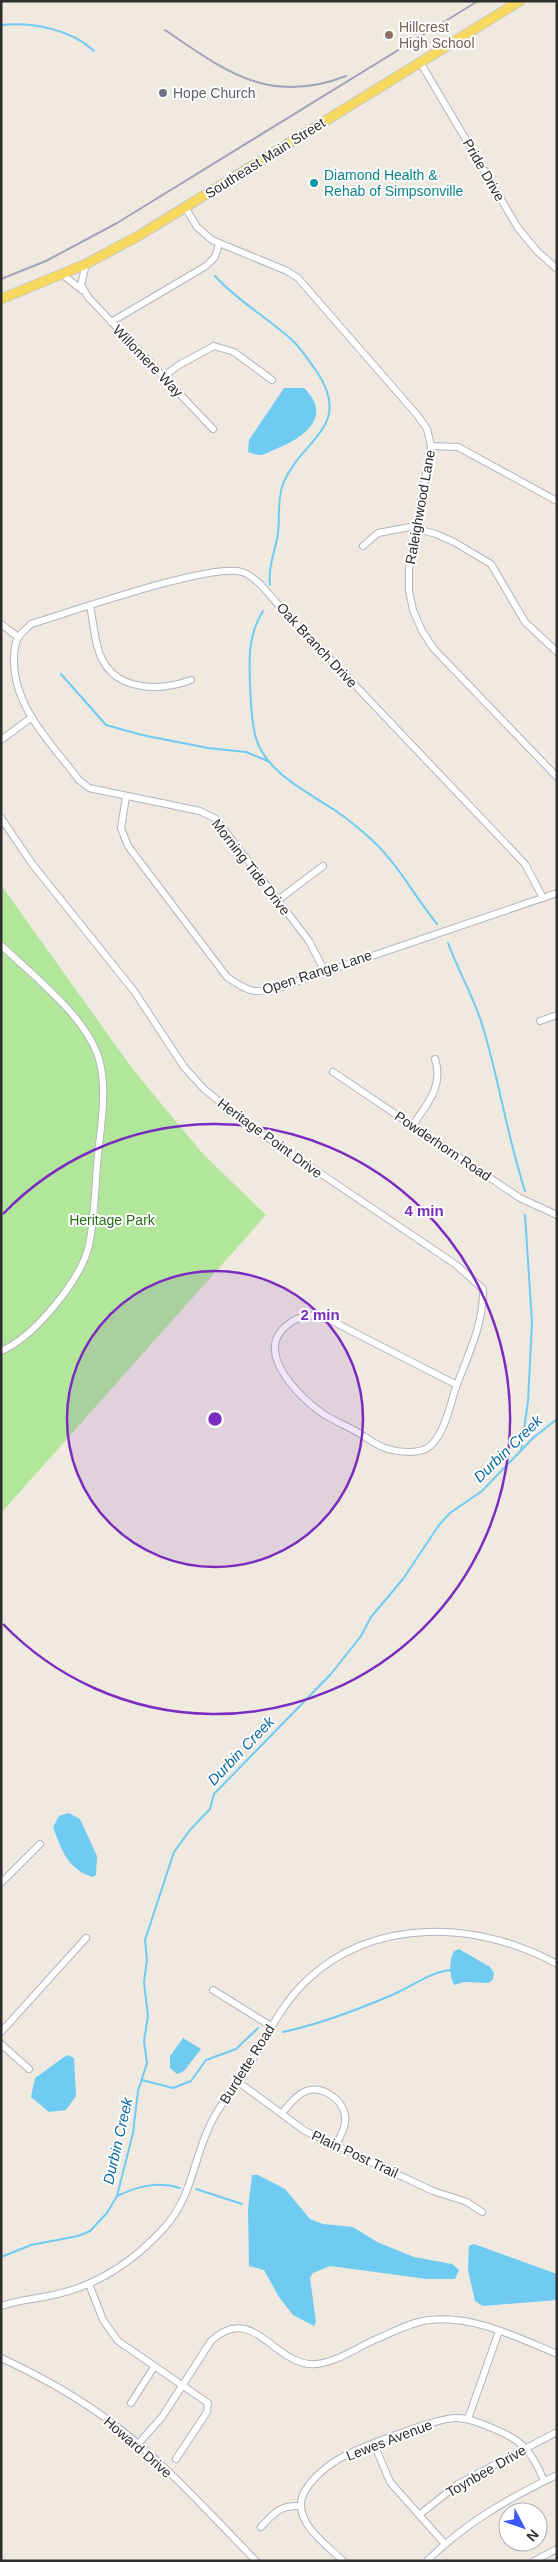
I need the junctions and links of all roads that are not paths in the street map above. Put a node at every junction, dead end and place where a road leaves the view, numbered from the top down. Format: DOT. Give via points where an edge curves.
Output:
graph roads {
  1 [pos="520,1"];
  2 [pos="420,62"];
  3 [pos="185,207"];
  4 [pos="219,244"];
  5 [pos="86,264"];
  6 [pos="557,269"];
  7 [pos="63,275"];
  8 [pos="85,292"];
  9 [pos="1,299"];
  10 [pos="111,322"];
  11 [pos="164,376"];
  12 [pos="272,380"];
  13 [pos="213,429"];
  14 [pos="431,446"];
  15 [pos="557,501"];
  16 [pos="416,528"];
  17 [pos="363,546"];
  18 [pos="90,606"];
  19 [pos="1,624"];
  20 [pos="18,637"];
  21 [pos="557,652"];
  22 [pos="191,680"];
  23 [pos="32,717"];
  24 [pos="1,740"];
  25 [pos="557,777"];
  26 [pos="126,797"];
  27 [pos="1,818"];
  28 [pos="323,866"];
  29 [pos="557,893"];
  30 [pos="543,898"];
  31 [pos="278,900"];
  32 [pos="1,945"];
  33 [pos="324,970"];
  34 [pos="557,1015"];
  35 [pos="540,1021"];
  36 [pos="435,1059"];
  37 [pos="333,1072"];
  38 [pos="413,1125"];
  39 [pos="557,1214"];
  40 [pos="1,1351"];
  41 [pos="457,1385"];
  42 [pos="40,1844"];
  43 [pos="1,1883"];
  44 [pos="86,1938"];
  45 [pos="557,1964"];
  46 [pos="213,1990"];
  47 [pos="271,2026"];
  48 [pos="1,2032"];
  49 [pos="1,2044"];
  50 [pos="29,2069"];
  51 [pos="237,2081"];
  52 [pos="282,2112"];
  53 [pos="336,2146"];
  54 [pos="482,2212"];
  55 [pos="89,2284"];
  56 [pos="1,2306"];
  57 [pos="499,2331"];
  58 [pos="557,2354"];
  59 [pos="1,2358"];
  60 [pos="154,2367"];
  61 [pos="182,2386"];
  62 [pos="131,2402"];
  63 [pos="468,2418"];
  64 [pos="557,2432"];
  65 [pos="138,2444"];
  66 [pos="374,2444"];
  67 [pos="526,2448"];
  68 [pos="176,2459"];
  69 [pos="557,2475"];
  70 [pos="544,2481"];
  71 [pos="301,2506"];
  72 [pos="419,2515"];
  73 [pos="261,2527"];
  74 [pos="444,2543"];
  75 [pos="557,2549"];
  76 [pos="256,2561"];
  77 [pos="343,2561"];
  78 [pos="427,2561"];
  79 [pos="534,2561"];
  1 -- 2 [label="main road, Southeast Main Street"];
  2 -- 3 [label="main road, Southeast Main Street"];
  2 -- 6 [label="street, Pride Drive" via="518,228"];
  3 -- 4 [label="street, Raleighwood Lane" via="197,227"];
  3 -- 5 [label="main road, Southeast Main Street"];
  4 -- 10 [label="street" via="215,256 206,266"];
  4 -- 14 [label="street, Raleighwood Lane" via="298,278 418,416 427,429"];
  5 -- 7 [label="main road, Southeast Main Street"];
  5 -- 8 [label="street" via="81,285"];
  7 -- 8 [label="street, Willomere Way"];
  7 -- 9 [label="main road, Southeast Main Street"];
  8 -- 10 [label="street, Willomere Way"];
  10 -- 11 [label="street, Willomere Way"];
  11 -- 12 [label="street" via="214,346 234,352"];
  11 -- 13 [label="street, Willomere Way"];
  14 -- 15 [label="street" via="463,449"];
  14 -- 16 [label="street, Raleighwood Lane"];
  16 -- 17 [label="street" via="389,530"];
  16 -- 21 [label="street" via="454,542 491,564 526,622"];
  16 -- 25 [label="street, Raleighwood Lane" via="409,591 422,631 454,671"];
  18 -- 20 [label="street, Oak Branch Drive" via="31,624"];
  18 -- 22 [label="street" via="101,658 119,678 133,684 168,688"];
  18 -- 30 [label="street, Oak Branch Drive" via="195,574 227,570 242,572 255,580 525,864"];
  19 -- 20 [label="street"];
  20 -- 23 [label="street, Morning Tide Drive" via="14,655 18,690"];
  23 -- 24 [label="street"];
  23 -- 26 [label="street, Morning Tide Drive" via="79,780 89,788"];
  26 -- 31 [label="street, Morning Tide Drive" via="200,811 216,819"];
  26 -- 33 [label="street, Open Range Lane" via="121,828 128,846 227,977 247,991 260,992"];
  27 -- 41 [label="street, Heritage Point Drive" via="33,865 118,969 184,1067 204,1090 247,1124 455,1264 482,1289 483,1305 478,1325"];
  28 -- 31 [label="street"];
  29 -- 30 [label="street, Open Range Lane"];
  30 -- 33 [label="street, Open Range Lane"];
  31 -- 33 [label="street, Morning Tide Drive" via="309,941"];
  32 -- 40 [label="street" via="69,1009 87,1035 100,1063 103,1104 88,1246 78,1271 56,1304 25,1335"];
  34 -- 35 [label="street"];
  36 -- 38 [label="street" via="438,1084"];
  37 -- 38 [label="street, Powderhorn Road"];
  38 -- 39 [label="street, Powderhorn Road" via="523,1200"];
  41 -- 41 [label="street, Heritage Point Drive" via="443,1426 430,1446 404,1452 385,1448 322,1412 298,1391 282,1373 275,1358 275,1344 288,1324 307,1315 320,1316"];
  42 -- 43 [label="street"];
  44 -- 48 [label="street"];
  45 -- 47 [label="street, Burdette Road" via="514,1944 484,1936 449,1932 398,1935 356,1949 314,1974 297,1990"];
  46 -- 47 [label="street"];
  47 -- 51 [label="street, Burdette Road"];
  49 -- 50 [label="street"];
  51 -- 52 [label="street, Plain Post Trail"];
  51 -- 55 [label="street, Burdette Road" via="209,2127 189,2189 173,2218 122,2265"];
  52 -- 53 [label="street, Plain Post Trail" via="305,2131"];
  52 -- 53 [label="street" via="307,2090 332,2095 345,2116"];
  53 -- 54 [label="street, Plain Post Trail" via="433,2191 467,2202"];
  55 -- 56 [label="street, Burdette Road"];
  55 -- 60 [label="street" via="109,2331"];
  57 -- 58 [label="street"];
  57 -- 61 [label="street" via="461,2320 429,2320 398,2329 330,2361 307,2364 290,2358 252,2330 234,2329 218,2335"];
  57 -- 63 [label="street"];
  59 -- 65 [label="street, Howard Drive" via="64,2390"];
  60 -- 61 [label="street"];
  60 -- 62 [label="street"];
  61 -- 65 [label="street" via="162,2417"];
  61 -- 68 [label="street" via="204,2399 209,2408"];
  63 -- 66 [label="street, Lewes Avenue" via="443,2419"];
  63 -- 67 [label="street, Lewes Avenue" via="505,2432"];
  64 -- 67 [label="street, Toynbee Drive"];
  65 -- 76 [label="street, Howard Drive"];
  66 -- 71 [label="street, Lewes Avenue" via="329,2466 302,2495"];
  66 -- 72 [label="street" via="390,2482"];
  67 -- 70 [label="street, Lewes Avenue"];
  67 -- 72 [label="street, Toynbee Drive" via="458,2484"];
  69 -- 70 [label="street"];
  70 -- 74 [label="street" via="476,2518"];
  71 -- 73 [label="street" via="281,2509"];
  71 -- 77 [label="street" via="309,2527"];
  72 -- 74 [label="street"];
  74 -- 78 [label="street"];
  75 -- 79 [label="street"];
}
